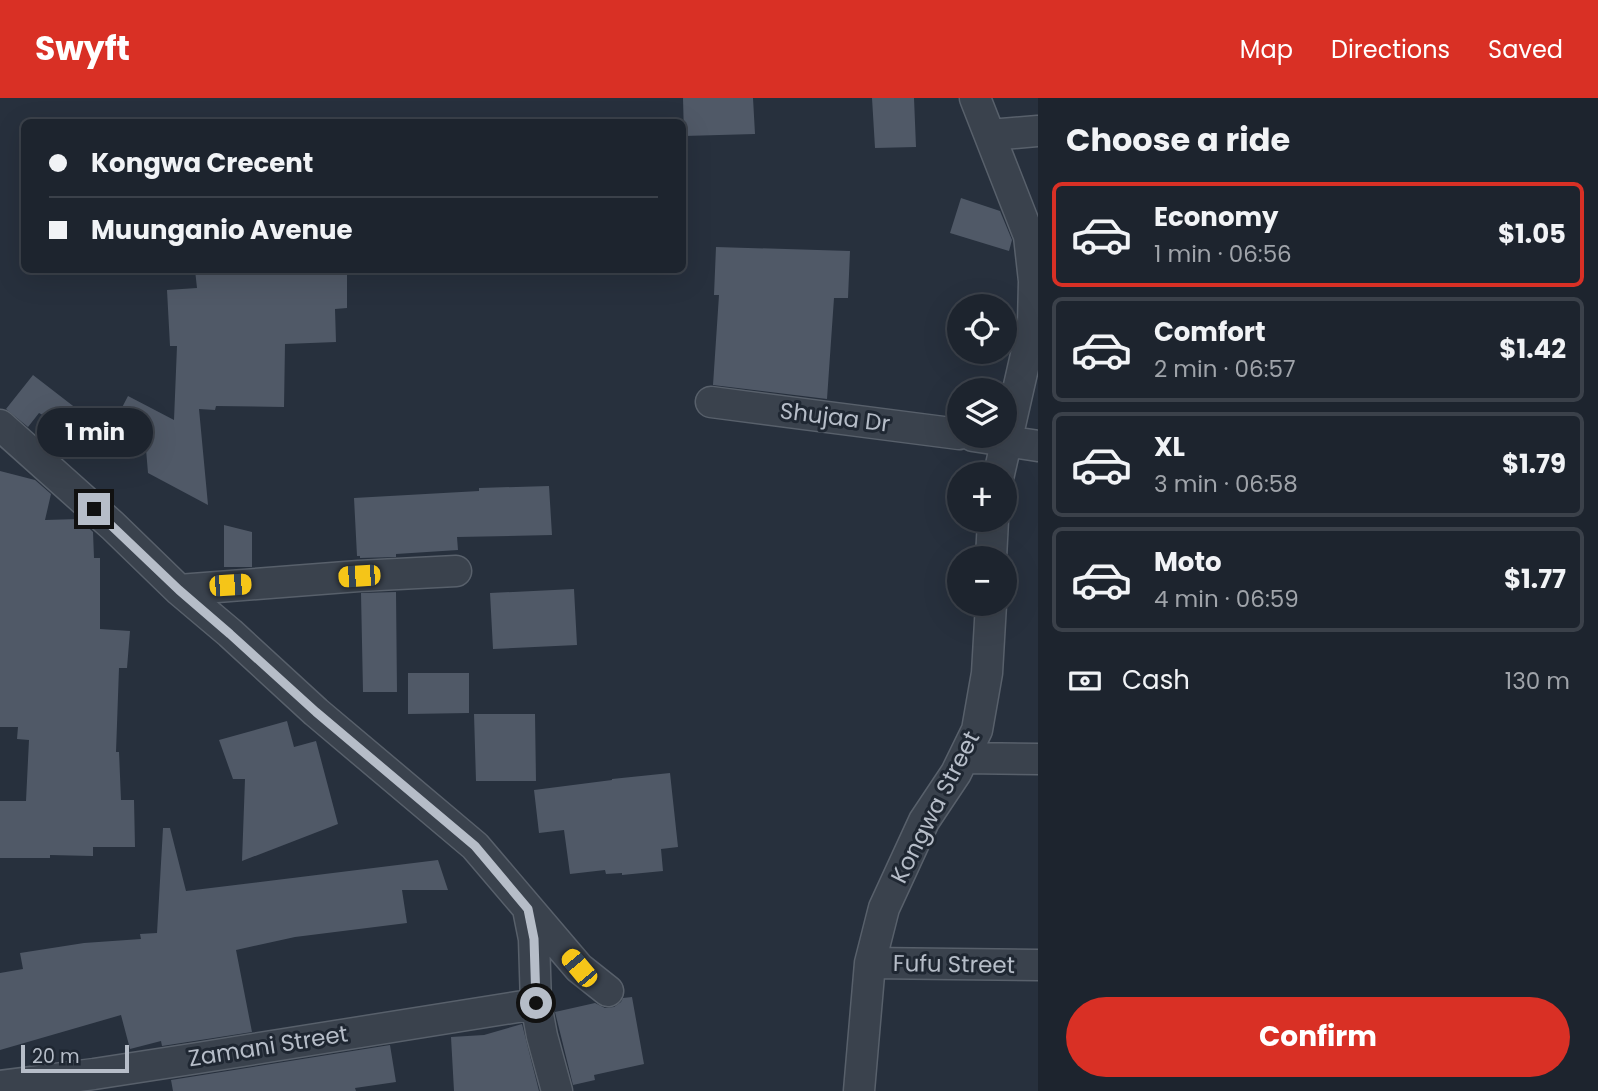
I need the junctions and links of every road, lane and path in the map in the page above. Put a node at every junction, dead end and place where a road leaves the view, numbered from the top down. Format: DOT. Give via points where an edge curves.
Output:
graph roads {
  1 [pos="975,98"];
  2 [pos="1038,131"];
  3 [pos="990,135"];
  4 [pos="1017,393"];
  5 [pos="711,402"];
  6 [pos="0,425"];
  7 [pos="947,432"];
  8 [pos="1017,443"];
  9 [pos="1038,446"];
  10 [pos="456,571"];
  11 [pos="179,590"];
  12 [pos="990,616"];
  13 [pos="964,758"];
  14 [pos="1038,760"];
  15 [pos="528,909"];
  16 [pos="870,963"];
  17 [pos="1038,965"];
  18 [pos="608,992"];
  19 [pos="536,1003"];
  20 [pos="0,1086"];
  21 [pos="557,1091"];
  22 [pos="859,1091"];
  1 -- 3 [label="street"];
  2 -- 3 [label="street"];
  3 -- 4 [label="street" via="1030,236 1034,270 1033,324"];
  5 -- 7 [label="street, Shujaa Dr"];
  6 -- 11 [label="street"];
  8 -- 9 [label="street"];
  10 -- 11 [label="street"];
  11 -- 15 [label="street" via="475,846"];
  12 -- 13 [label="street, Kongwa Street" via="977,730"];
  13 -- 14 [label="street"];
  13 -- 16 [label="street, Kongwa Street" via="900,870 884,908"];
  15 -- 18 [label="street" via="579,968"];
  15 -- 19 [label="street"];
  16 -- 17 [label="street, Fufu Street"];
  16 -- 22 [label="street, Kongwa Street"];
  19 -- 20 [label="street, Zamani Street"];
  19 -- 21 [label="street"];
}
